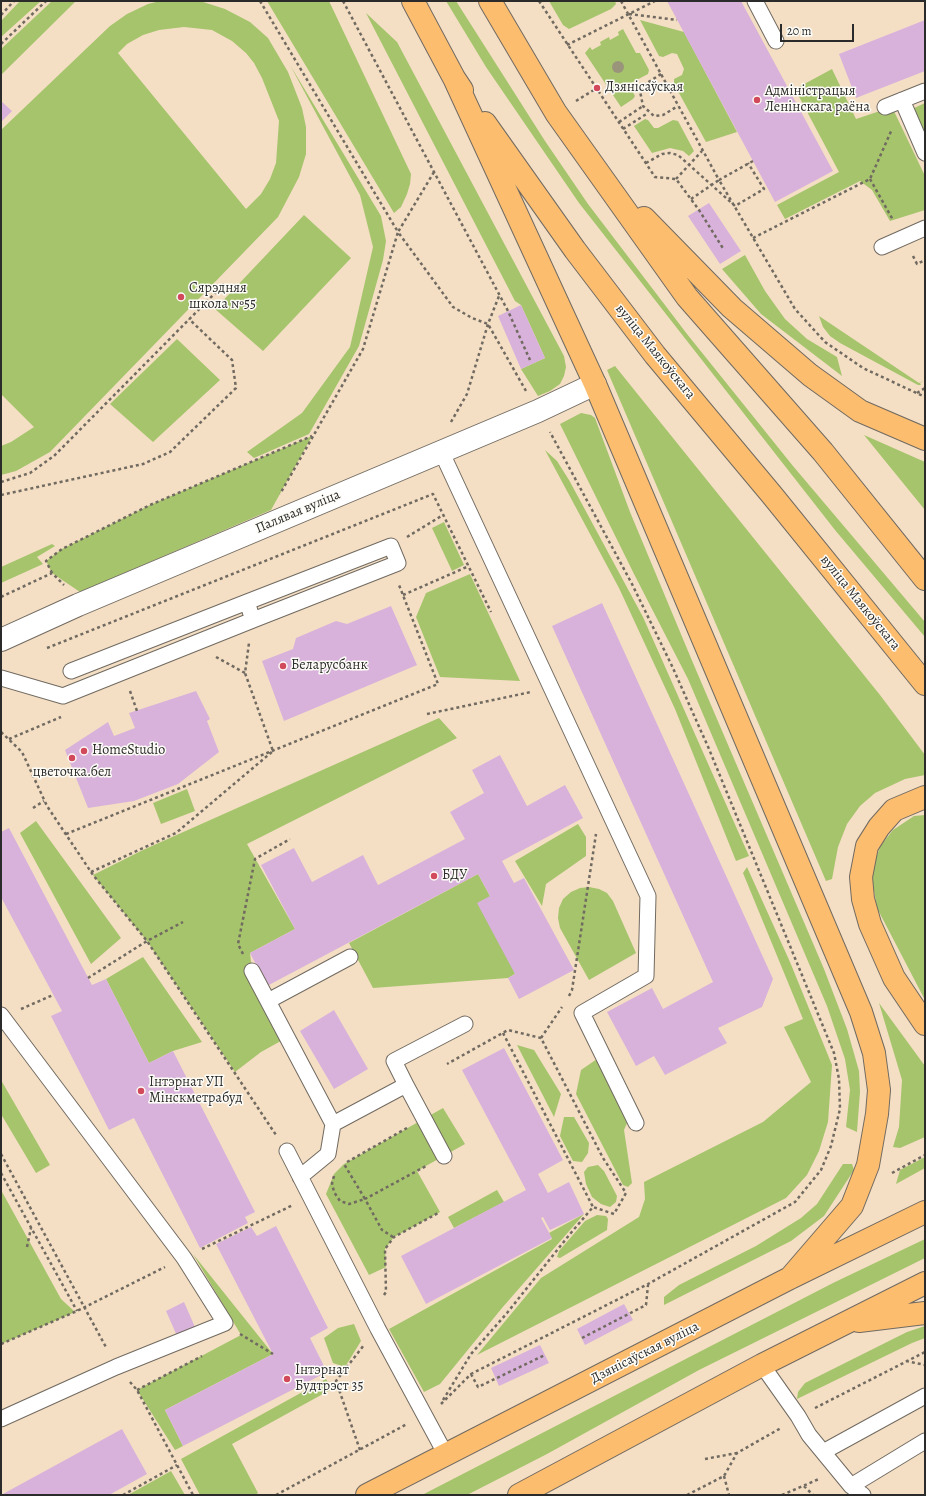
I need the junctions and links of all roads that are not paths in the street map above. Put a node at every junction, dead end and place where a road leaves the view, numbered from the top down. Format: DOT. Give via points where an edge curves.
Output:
graph roads {
  1 [pos="413,1"];
  2 [pos="490,1"];
  3 [pos="755,1"];
  4 [pos="776,41"];
  5 [pos="454,78"];
  6 [pos="925,91"];
  7 [pos="903,102"];
  8 [pos="885,107"];
  9 [pos="925,153"];
  10 [pos="596,171"];
  11 [pos="925,228"];
  12 [pos="882,247"];
  13 [pos="595,384"];
  14 [pos="925,438"];
  15 [pos="441,451"];
  16 [pos="925,579"];
  17 [pos="247,602"];
  18 [pos="253,620"];
  19 [pos="1,640"];
  20 [pos="71,671"];
  21 [pos="1,678"];
  22 [pos="925,684"];
  23 [pos="925,797"];
  24 [pos="350,957"];
  25 [pos="252,971"];
  26 [pos="268,1001"];
  27 [pos="2,1016"];
  28 [pos="465,1024"];
  29 [pos="925,1024"];
  30 [pos="406,1085"];
  31 [pos="636,1122"];
  32 [pos="333,1124"];
  33 [pos="287,1151"];
  34 [pos="444,1156"];
  35 [pos="300,1176"];
  36 [pos="925,1212"];
  37 [pos="790,1278"];
  38 [pos="925,1283"];
  39 [pos="925,1313"];
  40 [pos="844,1322"];
  41 [pos="762,1365"];
  42 [pos="925,1396"];
  43 [pos="1,1419"];
  44 [pos="925,1441"];
  45 [pos="823,1452"];
  46 [pos="446,1455"];
  47 [pos="857,1491"];
  48 [pos="367,1495"];
  49 [pos="519,1495"];
  1 -- 5 [label="main road, вуліца Маякоўскага"];
  2 -- 10 [label="main road" via="556,113"];
  3 -- 4 [label="lane"];
  5 -- 13 [label="main road"];
  5 -- 22 [label="main road, вуліца Маякоўскага" via="575,250 655,355"];
  6 -- 7 [label="lane"];
  7 -- 8 [label="lane"];
  7 -- 9 [label="lane"];
  10 -- 14 [label="main road" via="732,308 810,375 860,411"];
  10 -- 16 [label="main road" via="687,297 823,452"];
  11 -- 12 [label="lane"];
  13 -- 15 [label="street, Палявая вуліца"];
  13 -- 37 [label="main road" via="861,1012 874,1053 879,1090 868,1165 852,1206"];
  15 -- 19 [label="street, Палявая вуліца"];
  15 -- 31 [label="lane" via="648,896 646,976 582,1013"];
  17 -- 18 [label="lane"];
  17 -- 18 [label="lane" via="391,546 398,563"];
  17 -- 20 [label="lane"];
  18 -- 21 [label="lane" via="63,696"];
  23 -- 29 [label="main road" via="894,810 879,827 867,846 861,877 863,899 870,924 894,978"];
  24 -- 26 [label="lane"];
  25 -- 26 [label="lane"];
  26 -- 32 [label="lane"];
  27 -- 43 [label="lane" via="184,1258 225,1322 116,1366"];
  28 -- 30 [label="lane" via="394,1061"];
  30 -- 32 [label="lane"];
  30 -- 34 [label="lane"];
  32 -- 35 [label="lane" via="328,1154"];
  33 -- 35 [label="lane"];
  35 -- 46 [label="lane" via="423,1416"];
  36 -- 37 [label="main road, Дзянісаўская вуліца"];
  37 -- 46 [label="main road, Дзянісаўская вуліца"];
  38 -- 40 [label="main road"];
  39 -- 40 [label="main road"];
  40 -- 41 [label="main road"];
  41 -- 45 [label="lane"];
  41 -- 49 [label="main road"];
  42 -- 45 [label="lane"];
  44 -- 47 [label="lane"];
  45 -- 47 [label="lane"];
  46 -- 48 [label="main road, Дзянісаўская вуліца"];
}
